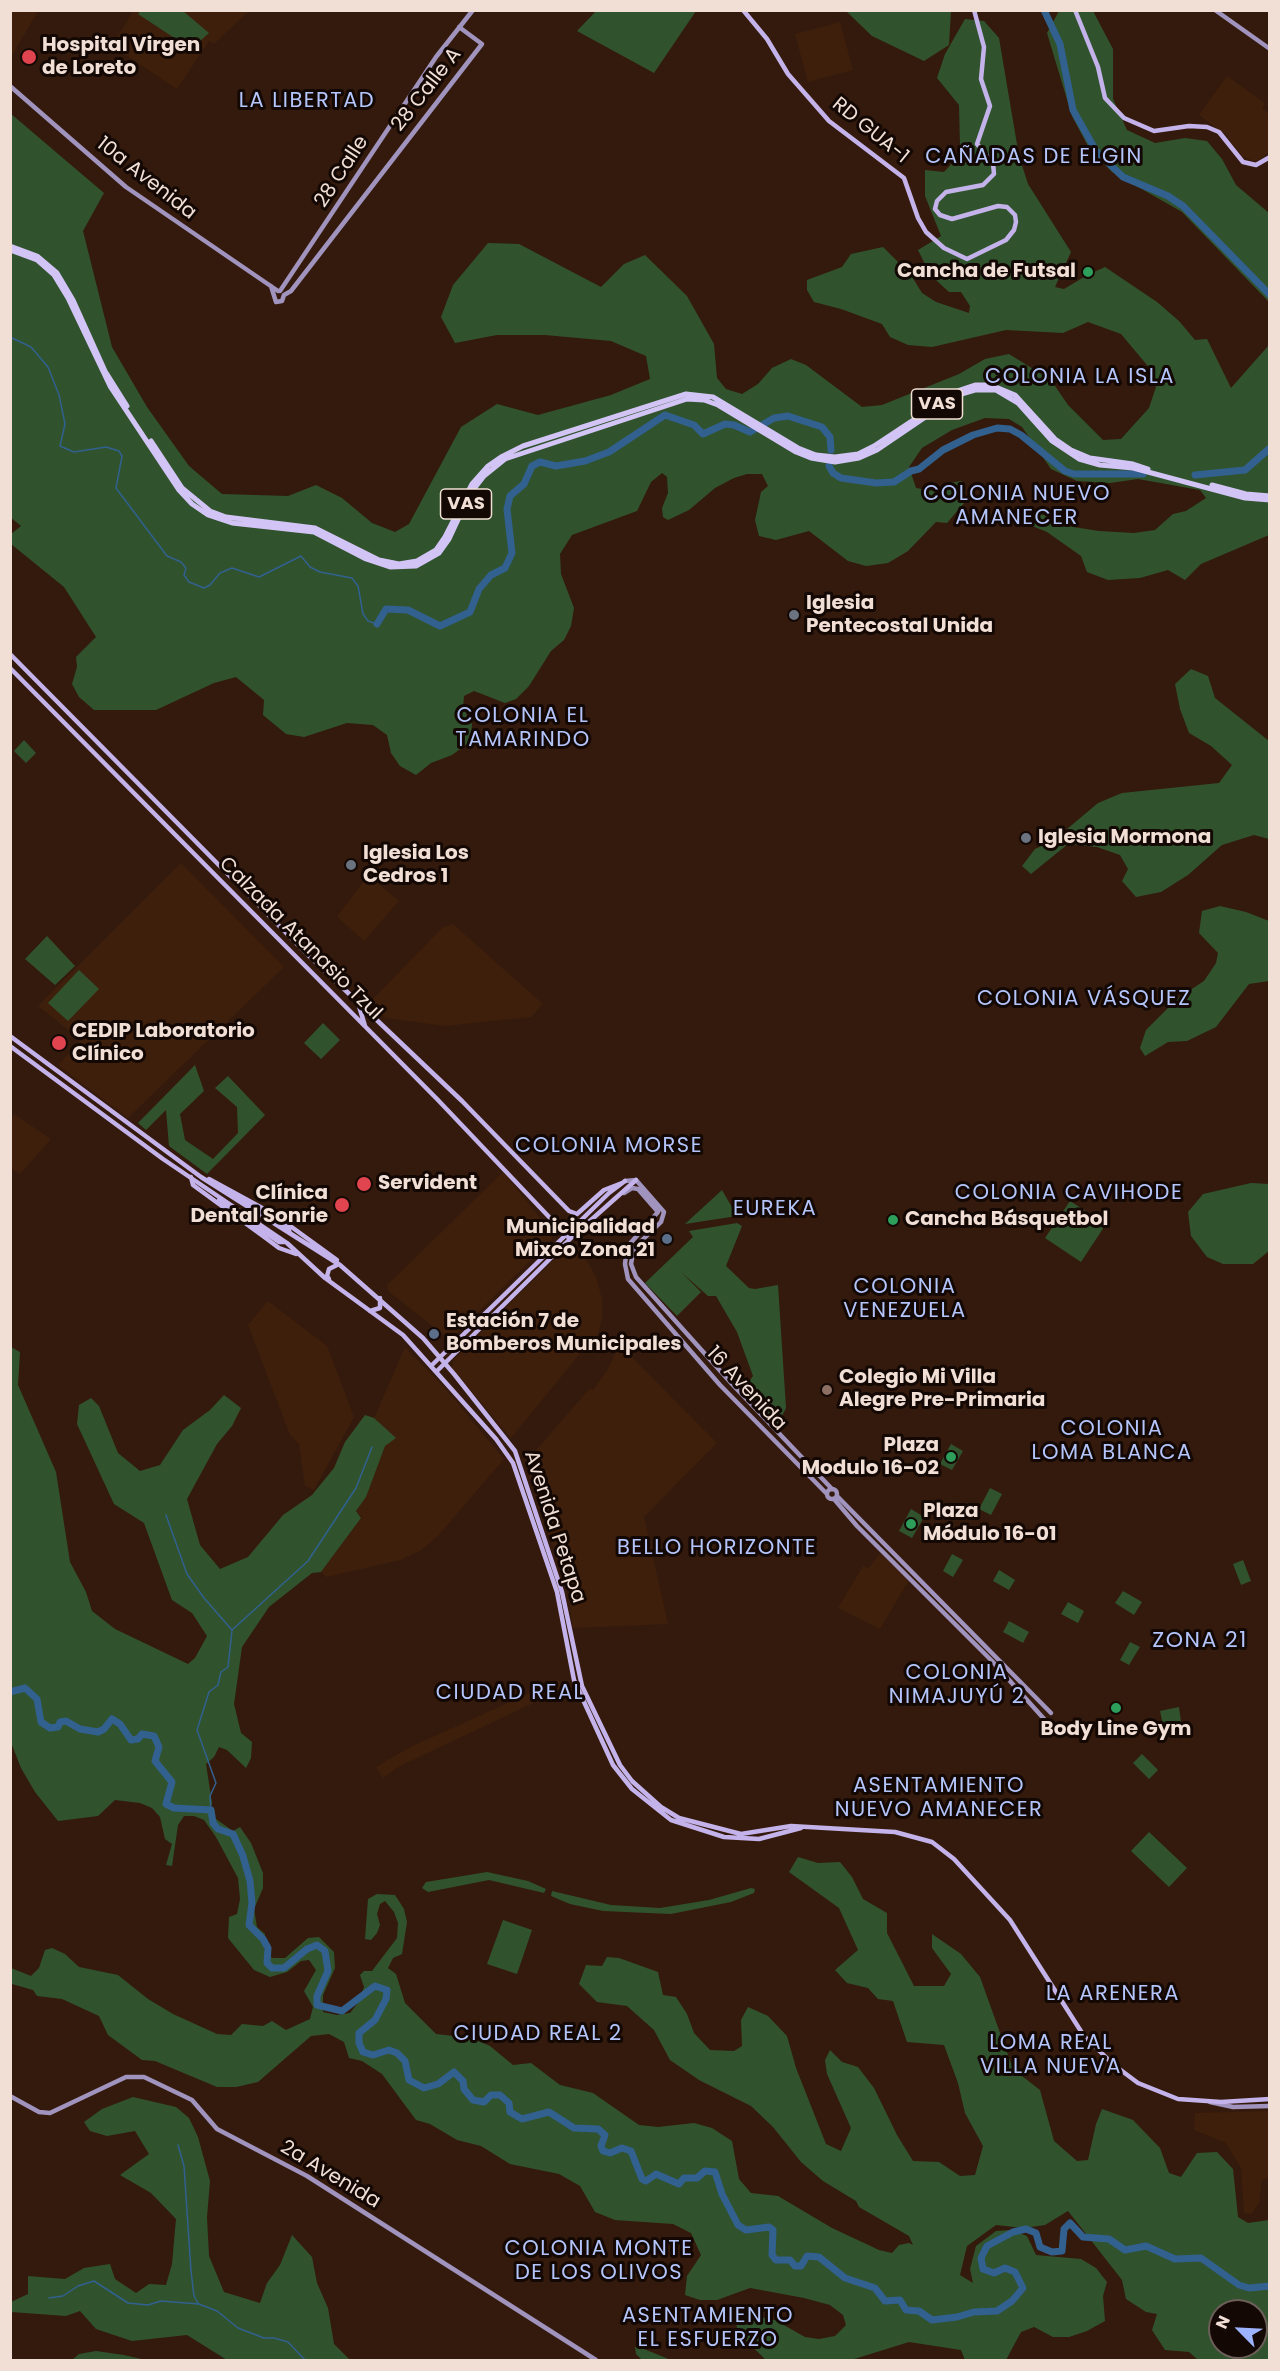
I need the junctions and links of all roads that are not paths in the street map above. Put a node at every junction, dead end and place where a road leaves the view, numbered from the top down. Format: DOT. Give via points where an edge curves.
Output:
graph roads {
  1 [pos="473,10"];
  2 [pos="743,10"];
  3 [pos="974,10"];
  4 [pos="1074,10"];
  5 [pos="1215,10"];
  6 [pos="459,27"];
  7 [pos="1269,49"];
  8 [pos="10,86"];
  9 [pos="1269,157"];
  10 [pos="11,248"];
  11 [pos="279,293"];
  12 [pos="1269,498"];
  13 [pos="10,654"];
  14 [pos="10,668"];
  15 [pos="46,681"];
  16 [pos="47,691"];
  17 [pos="56,691"];
  18 [pos="267,905"];
  19 [pos="269,916"];
  20 [pos="280,918"];
  21 [pos="358,1004"];
  22 [pos="365,1026"];
  23 [pos="10,1036"];
  24 [pos="10,1046"];
  25 [pos="51,1065"];
  26 [pos="45,1072"];
  27 [pos="191,1177"];
  28 [pos="201,1177"];
  29 [pos="209,1179"];
  30 [pos="636,1180"];
  31 [pos="623,1182"];
  32 [pos="607,1203"];
  33 [pos="557,1227"];
  34 [pos="577,1228"];
  35 [pos="290,1233"];
  36 [pos="569,1235"];
  37 [pos="284,1242"];
  38 [pos="550,1251"];
  39 [pos="298,1255"];
  40 [pos="340,1265"];
  41 [pos="347,1270"];
  42 [pos="336,1287"];
  43 [pos="380,1298"];
  44 [pos="370,1311"];
  45 [pos="440,1358"];
  46 [pos="445,1363"];
  47 [pos="432,1365"];
  48 [pos="437,1371"];
  49 [pos="776,1431"];
  50 [pos="770,1437"];
  51 [pos="832,1489"];
  52 [pos="827,1494"];
  53 [pos="836,1497"];
  54 [pos="1051,1713"];
  55 [pos="1045,1720"];
  56 [pos="801,1828"];
  57 [pos="10,2096"];
  58 [pos="1269,2099"];
  59 [pos="1209,2102"];
  60 [pos="1269,2106"];
  61 [pos="596,2361"];
  1 -- 6 [label="main road, 28 Calle"];
  2 -- 3 [label="main road, RD GUA-1" via="788,74 829,121 904,178 926,232 944,248 967,259 1006,240 1016,222 1007,207 952,219 940,215 935,208 946,192 978,187 994,174 993,163 978,144 990,106 981,79 984,47"];
  4 -- 9 [label="main road" via="1098,67 1105,98 1124,118 1154,130 1189,126 1213,129 1239,159 1252,165"];
  5 -- 7 [label="main road"];
  6 -- 11 [label="main road, 28 Calle"];
  6 -- 11 [label="main road, 28 Calle A" via="482,44 291,291"];
  8 -- 11 [label="main road, 10a Avenida" via="126,187"];
  10 -- 12 [label="highway, VAS" via="37,256 65,284 105,371 174,478 194,502 223,521 315,530 377,564 416,566 434,557 445,546 470,494 497,464 660,404 687,399 719,403 816,457 845,459 877,450 950,399 975,390 996,390 1029,411 1054,440 1081,455 1133,464 1245,498"];
  13 -- 16 [label="main road, Calzada Atanasio Tzul"];
  14 -- 22 [label="main road, Calzada Atanasio Tzul"];
  15 -- 16 [label="main road"];
  16 -- 17 [label="main road"];
  16 -- 19 [label="main road, Calzada Atanasio Tzul"];
  18 -- 19 [label="main road"];
  19 -- 20 [label="main road"];
  19 -- 21 [label="main road, Calzada Atanasio Tzul"];
  21 -- 22 [label="main road"];
  21 -- 31 [label="main road, Calzada Atanasio Tzul" via="462,1101 572,1213"];
  22 -- 33 [label="main road, Calzada Atanasio Tzul"];
  23 -- 25 [label="main road, Avenida Petapa"];
  24 -- 26 [label="main road, Avenida Petapa"];
  25 -- 26 [label="main road"];
  25 -- 28 [label="main road, Avenida Petapa"];
  26 -- 27 [label="main road, Avenida Petapa"];
  27 -- 37 [label="main road" via="263,1232"];
  27 -- 39 [label="main road, Avenida Petapa" via="287,1243"];
  27 -- 39 [label="main road" via="193,1185 279,1248"];
  28 -- 29 [label="main road"];
  28 -- 40 [label="main road, Avenida Petapa"];
  29 -- 35 [label="main road" via="288,1228"];
  29 -- 40 [label="main road" via="287,1223"];
  30 -- 31 [label="main road"];
  30 -- 32 [label="main road"];
  30 -- 49 [label="main road, 16 Avenida" via="665,1215 634,1248 633,1271"];
  31 -- 34 [label="main road"];
  32 -- 34 [label="main road"];
  32 -- 50 [label="main road, 16 Avenida" via="635,1187 658,1212 627,1247 628,1279"];
  33 -- 36 [label="main road, Calzada Atanasio Tzul"];
  33 -- 38 [label="main road" via="559,1237"];
  34 -- 36 [label="main road"];
  36 -- 38 [label="main road"];
  36 -- 46 [label="main road"];
  38 -- 45 [label="main road"];
  39 -- 42 [label="main road, Avenida Petapa"];
  40 -- 41 [label="main road, Avenida Petapa"];
  41 -- 42 [label="main road" via="335,1264 329,1269 327,1276"];
  41 -- 43 [label="main road, Avenida Petapa"];
  42 -- 44 [label="main road, Avenida Petapa"];
  43 -- 44 [label="main road" via="380,1308"];
  43 -- 45 [label="main road, Avenida Petapa"];
  44 -- 47 [label="main road, Avenida Petapa" via="413,1344"];
  45 -- 46 [label="main road, Avenida Petapa"];
  45 -- 47 [label="main road"];
  46 -- 48 [label="main road"];
  46 -- 56 [label="main road, Avenida Petapa" via="514,1451 562,1592 582,1686 626,1774 667,1812 694,1823 741,1834 785,1826"];
  47 -- 48 [label="main road, Avenida Petapa"];
  48 -- 56 [label="main road, Avenida Petapa" via="509,1456 556,1592 574,1680 608,1755 625,1781 671,1820 724,1837 759,1839"];
  49 -- 50 [label="main road"];
  49 -- 51 [label="main road, 16 Avenida"];
  50 -- 52 [label="main road, 16 Avenida"];
  51 -- 52 [label="main road"];
  51 -- 53 [label="main road, 16 Avenida" via="837,1491"];
  52 -- 53 [label="main road, 16 Avenida" via="830,1499"];
  53 -- 54 [label="main road"];
  53 -- 55 [label="main road" via="857,1526"];
  56 -- 59 [label="main road, Avenida Petapa" via="911,1835 938,1846 1010,1920 1095,2048 1134,2080 1159,2093"];
  57 -- 61 [label="main road, 2a Avenida" via="42,2113 58,2111 126,2077 144,2077 192,2100 217,2129 318,2182"];
  58 -- 59 [label="main road, Avenida Petapa"];
  59 -- 60 [label="main road" via="1222,2106"];
}
